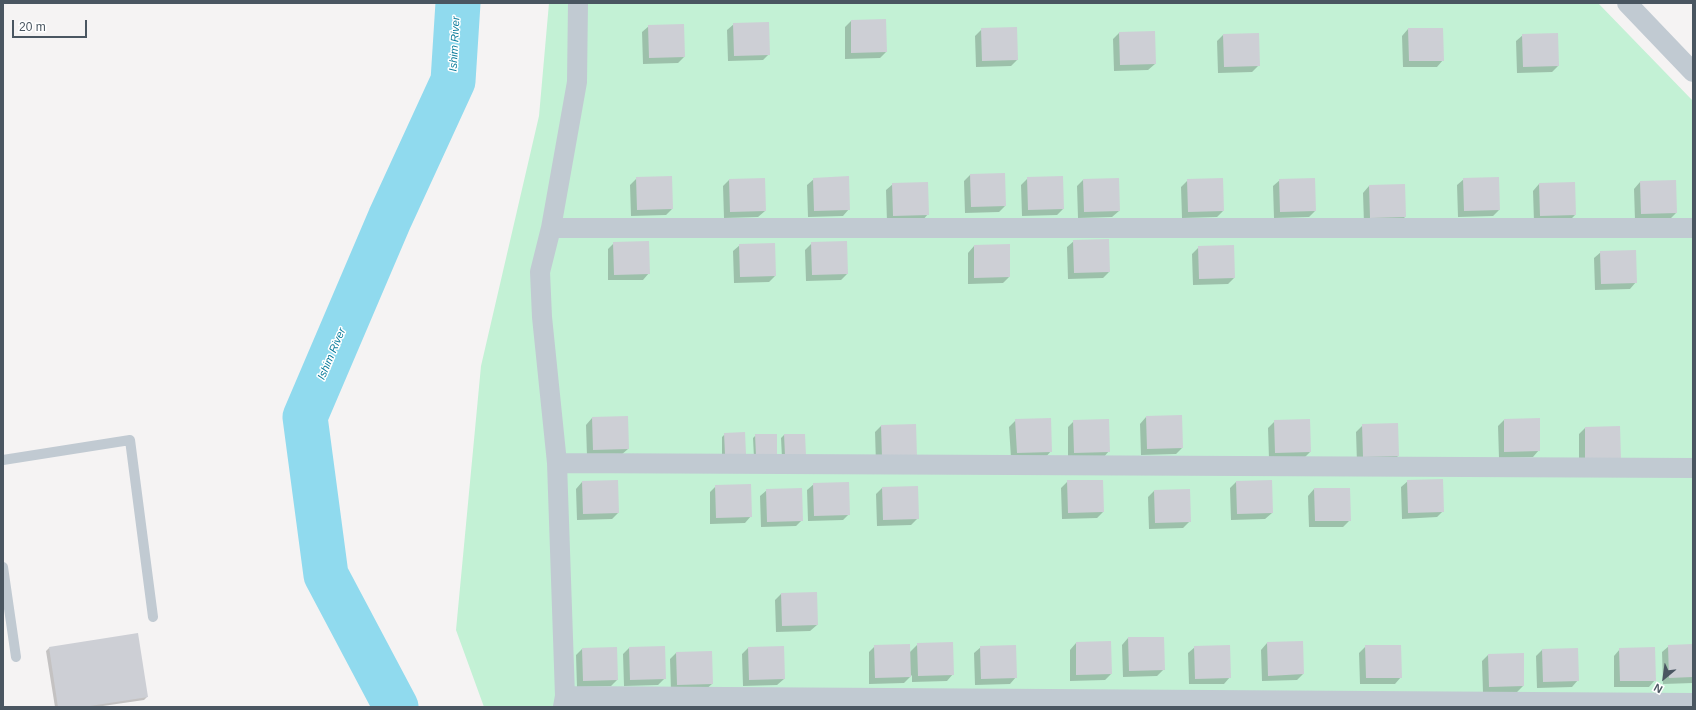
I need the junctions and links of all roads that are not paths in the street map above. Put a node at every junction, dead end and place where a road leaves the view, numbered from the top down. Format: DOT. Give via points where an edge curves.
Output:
graph roads {
  1 [pos="578,3"];
  2 [pos="1627,3"];
  3 [pos="1693,72"];
  4 [pos="551,228"];
  5 [pos="1693,228"];
  6 [pos="3,460"];
  7 [pos="556,463"];
  8 [pos="1693,468"];
  9 [pos="3,567"];
  10 [pos="153,617"];
  11 [pos="16,657"];
  12 [pos="564,701"];
  13 [pos="1693,703"];
  1 -- 4 [label="street" via="577,82"];
  2 -- 3 [label="street"];
  4 -- 5 [label="street"];
  4 -- 7 [label="street" via="540,272"];
  6 -- 10 [label="lane" via="130,440"];
  7 -- 8 [label="street"];
  7 -- 12 [label="street"];
  9 -- 11 [label="lane"];
  12 -- 13 [label="street"];
}
